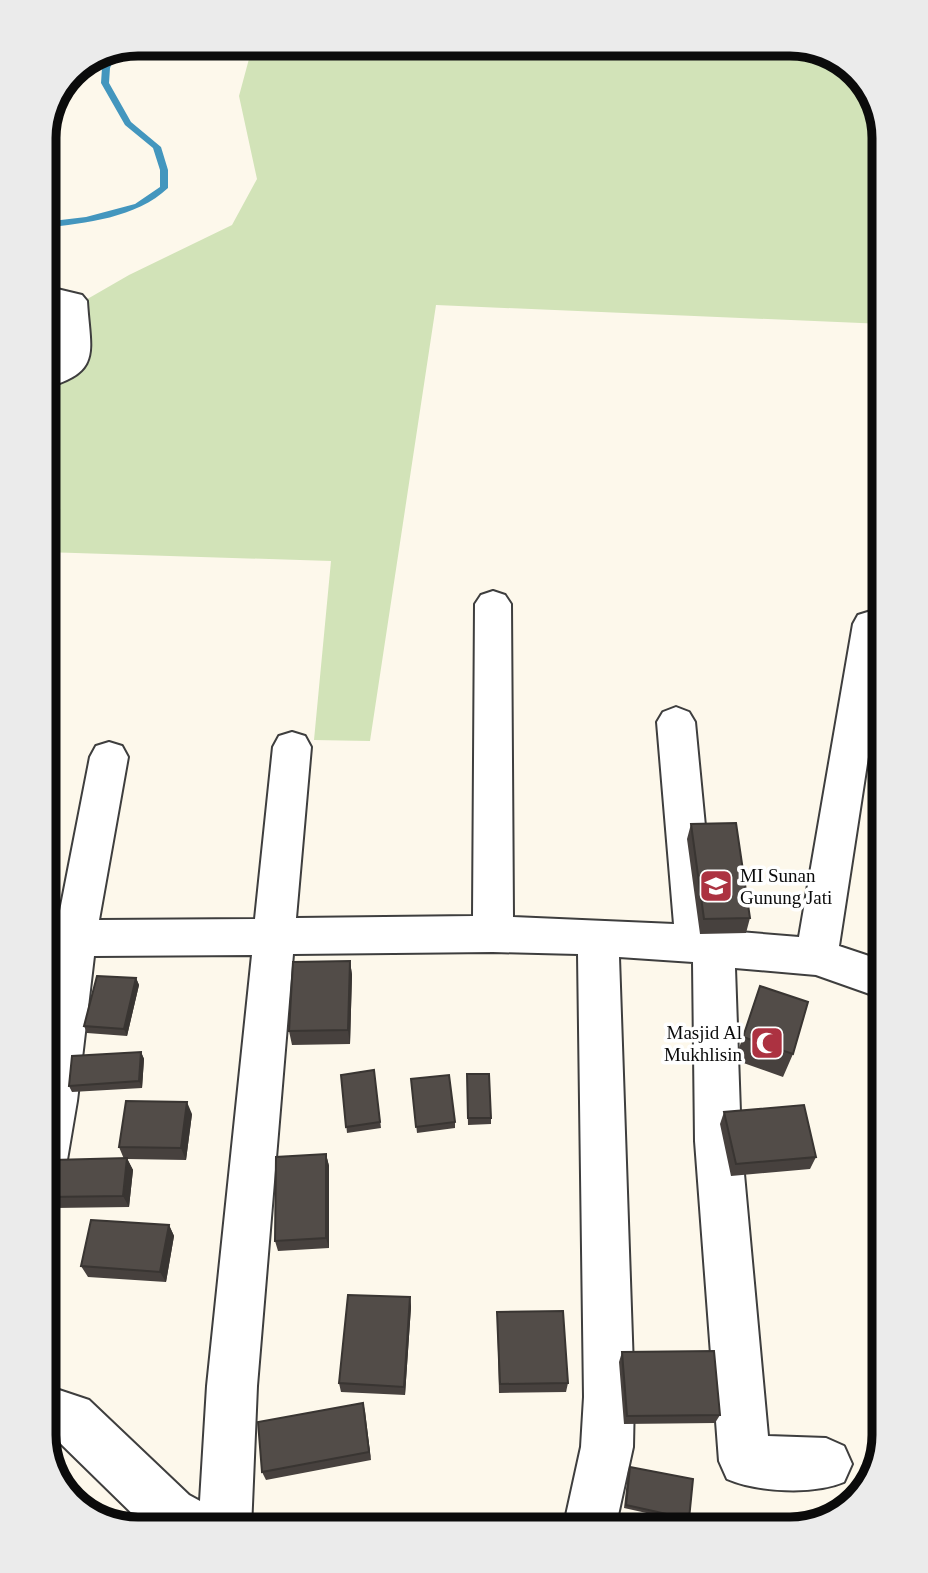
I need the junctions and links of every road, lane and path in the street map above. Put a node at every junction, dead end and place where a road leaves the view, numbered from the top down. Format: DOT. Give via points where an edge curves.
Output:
graph roads {
  1 [pos="56,298"];
  2 [pos="56,373"];
  3 [pos="493,604"];
  4 [pos="871,624"];
  5 [pos="676,722"];
  6 [pos="292,747"];
  7 [pos="109,757"];
  8 [pos="493,934"];
  9 [pos="274,937"];
  10 [pos="598,937"];
  11 [pos="60,939"];
  12 [pos="705,946"];
  13 [pos="816,957"];
  14 [pos="872,976"];
  15 [pos="56,1069"];
  16 [pos="56,1414"];
  17 [pos="826,1464"];
  18 [pos="176,1517"];
  19 [pos="226,1517"];
  20 [pos="592,1517"];
  1 -- 2 [label="street" via="72,301 75,360"];
  3 -- 8 [label="street"];
  4 -- 13 [label="street"];
  5 -- 12 [label="street"];
  6 -- 9 [label="street"];
  7 -- 11 [label="street"];
  8 -- 9 [label="street"];
  8 -- 10 [label="street"];
  9 -- 11 [label="street"];
  9 -- 19 [label="street" via="232,1386"];
  10 -- 12 [label="street"];
  10 -- 20 [label="street" via="609,1397 607,1447"];
  11 -- 15 [label="street"];
  12 -- 13 [label="street"];
  12 -- 17 [label="street" via="722,1225 745,1461"];
  13 -- 14 [label="street"];
  16 -- 18 [label="street" via="71,1419"];
}
